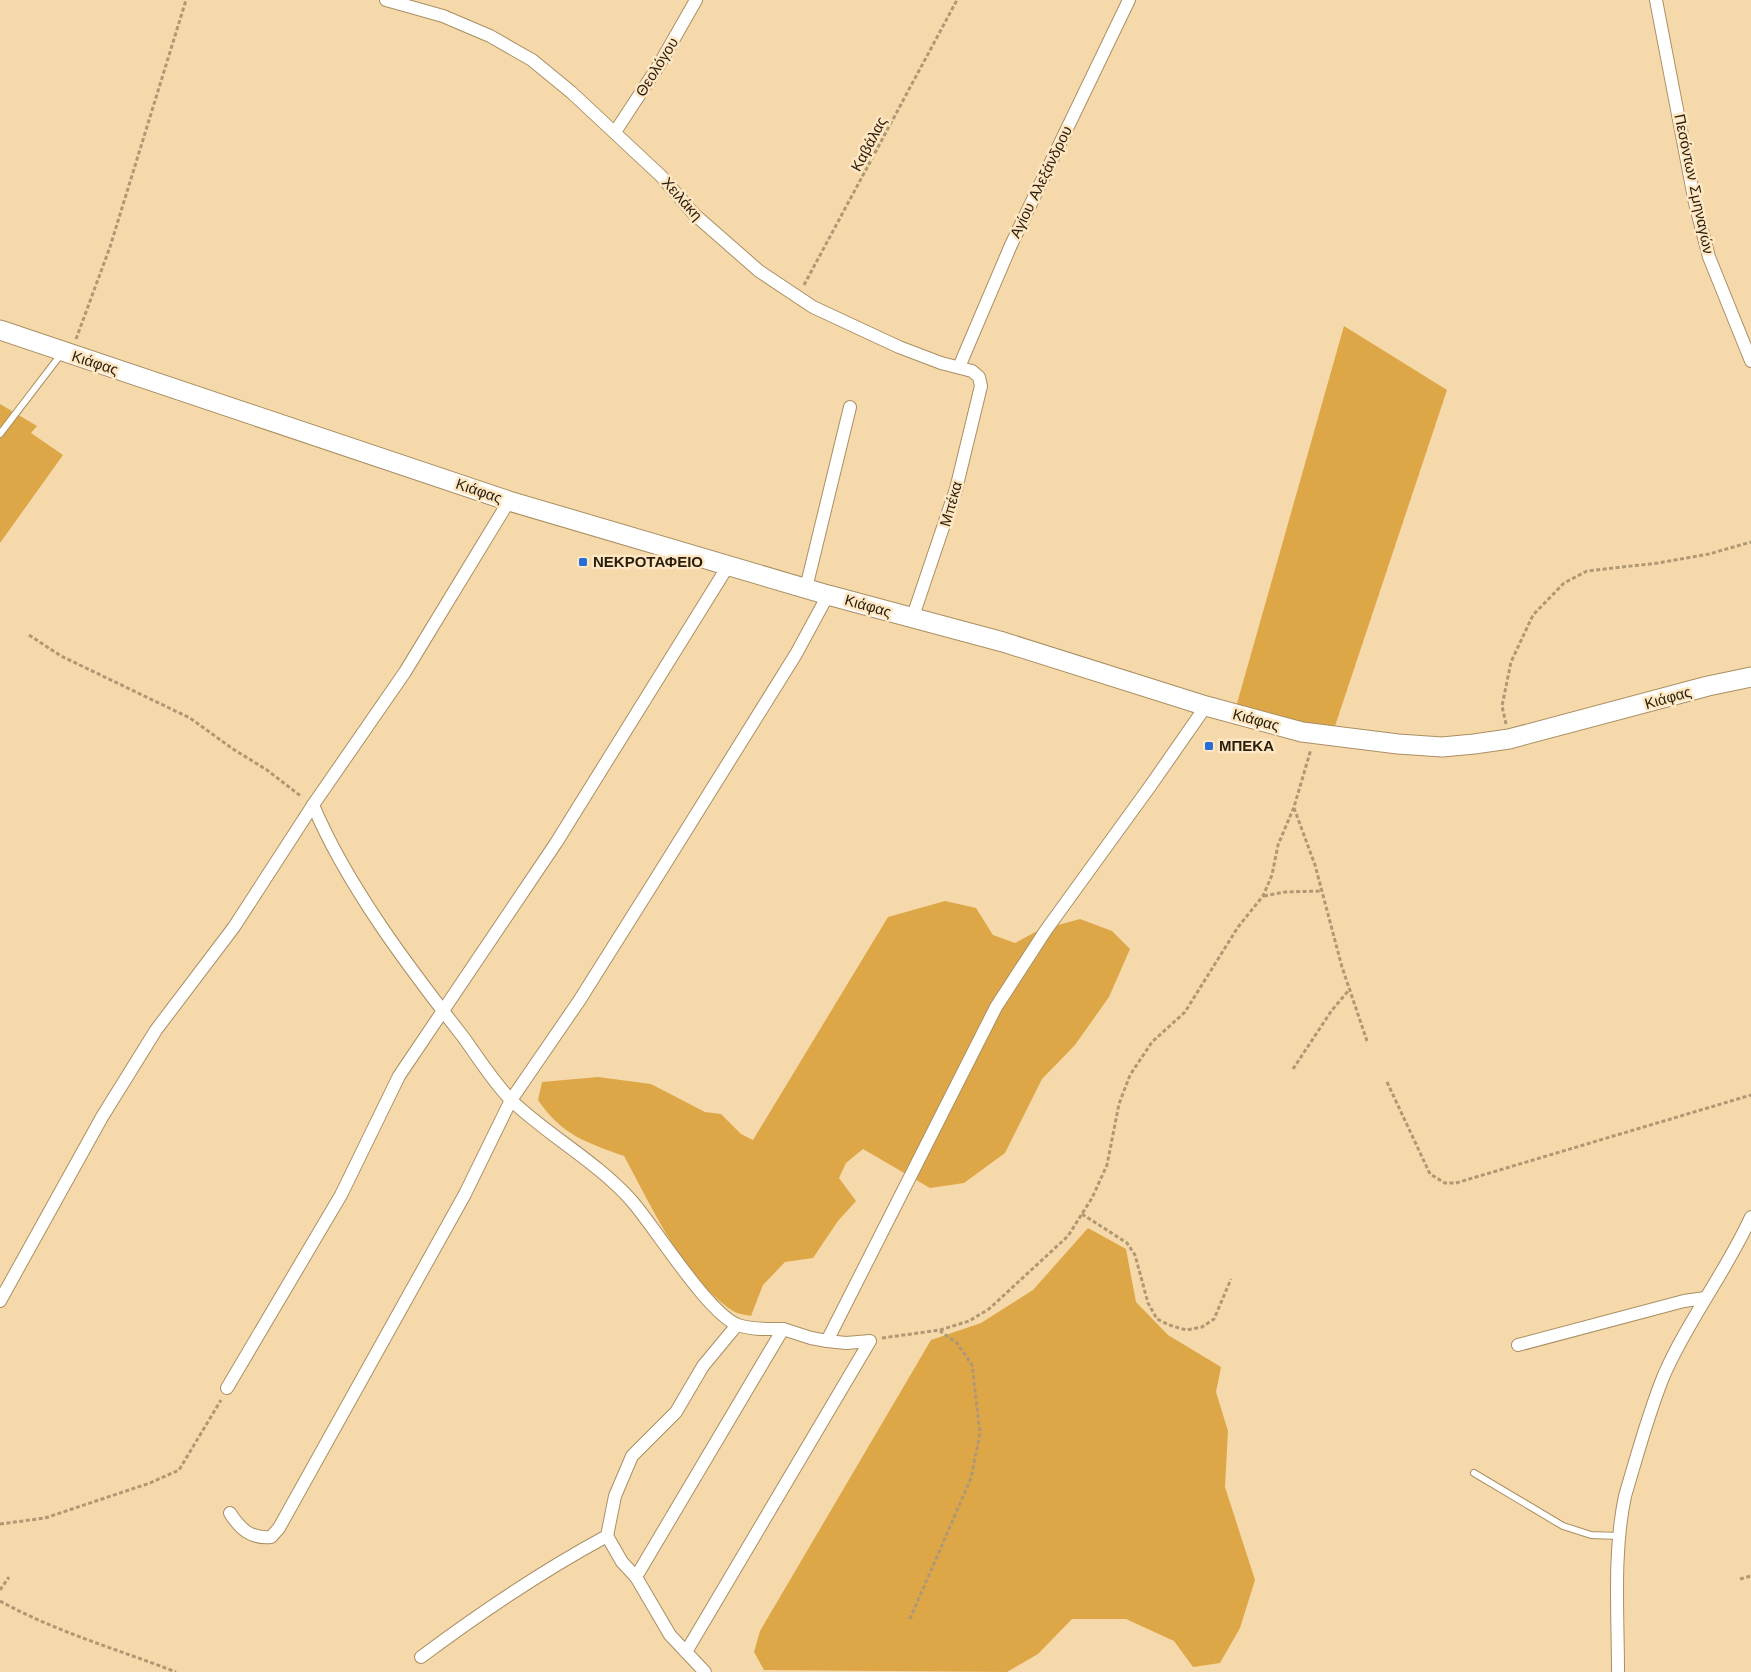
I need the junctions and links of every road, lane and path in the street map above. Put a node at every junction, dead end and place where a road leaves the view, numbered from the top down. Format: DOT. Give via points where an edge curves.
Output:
graph roads {
  1 [pos="186,0"];
  2 [pos="386,0"];
  3 [pos="696,0"];
  4 [pos="957,0"];
  5 [pos="1129,0"];
  6 [pos="1656,0"];
  7 [pos="615,132"];
  8 [pos="798,296"];
  9 [pos="0,330"];
  10 [pos="67,353"];
  11 [pos="1751,361"];
  12 [pos="959,367"];
  13 [pos="981,386"];
  14 [pos="850,407"];
  15 [pos="0,434"];
  16 [pos="509,501"];
  17 [pos="1751,542"];
  18 [pos="728,566"];
  19 [pos="806,588"];
  20 [pos="828,595"];
  21 [pos="912,619"];
  22 [pos="28,635"];
  23 [pos="1751,678"];
  24 [pos="1206,706"];
  25 [pos="1316,734"];
  26 [pos="1509,739"];
  27 [pos="313,805"];
  28 [pos="1294,807"];
  29 [pos="1322,891"];
  30 [pos="1263,896"];
  31 [pos="1349,989"];
  32 [pos="442,1010"];
  33 [pos="1367,1041"];
  34 [pos="1293,1068"];
  35 [pos="1386,1082"];
  36 [pos="1751,1095"];
  37 [pos="511,1100"];
  38 [pos="1082,1214"];
  39 [pos="1751,1217"];
  40 [pos="1231,1279"];
  41 [pos="1705,1298"];
  42 [pos="0,1301"];
  43 [pos="737,1325"];
  44 [pos="783,1329"];
  45 [pos="940,1330"];
  46 [pos="827,1341"];
  47 [pos="870,1341"];
  48 [pos="1518,1345"];
  49 [pos="227,1388"];
  50 [pos="1474,1473"];
  51 [pos="230,1513"];
  52 [pos="0,1524"];
  53 [pos="606,1536"];
  54 [pos="1620,1536"];
  55 [pos="1751,1576"];
  56 [pos="9,1577"];
  57 [pos="636,1577"];
  58 [pos="1740,1579"];
  59 [pos="0,1590"];
  60 [pos="0,1601"];
  61 [pos="910,1619"];
  62 [pos="686,1652"];
  63 [pos="421,1657"];
  64 [pos="176,1672"];
  65 [pos="705,1672"];
  66 [pos="1618,1672"];
  1 -- 10 [label="path" via="110,246"];
  2 -- 7 [label="street, Χειλάκη" via="443,16 490,36 532,60"];
  3 -- 7 [label="street, Θεολόγου"];
  4 -- 8 [label="path, Καβάλας"];
  5 -- 12 [label="street, Αγίου Αλεξάνδρου" via="1011,245"];
  6 -- 11 [label="street, Πεσόντων Σμηναγών" via="1695,203 1707,248"];
  7 -- 8 [label="street, Χειλάκη" via="661,176 694,214 759,271"];
  8 -- 12 [label="street, Χειλάκη" via="813,307 899,348"];
  9 -- 10 [label="street, Κιάφας"];
  10 -- 15 [label="lane"];
  10 -- 16 [label="street, Κιάφας"];
  12 -- 13 [label="street, Χειλάκη" via="976,373"];
  13 -- 21 [label="street, Μπέκα" via="956,489"];
  14 -- 19 [label="street"];
  16 -- 18 [label="street, Κιάφας"];
  16 -- 27 [label="street" via="405,672"];
  17 -- 26 [label="path" via="1658,564 1587,571 1564,584 1533,615 1511,662 1502,706"];
  18 -- 19 [label="street, Κιάφας"];
  18 -- 32 [label="street" via="556,843"];
  19 -- 20 [label="street, Κιάφας"];
  20 -- 21 [label="street, Κιάφας"];
  20 -- 37 [label="street" via="796,654 646,894"];
  21 -- 24 [label="street, Κιάφας" via="1002,642"];
  22 -- 27 [label="path" via="61,656 190,718"];
  23 -- 26 [label="street, Κιάφας" via="1708,686"];
  24 -- 25 [label="street, Κιάφας"];
  24 -- 46 [label="street" via="1046,930 996,1007"];
  25 -- 26 [label="street, Κιάφας" via="1442,746"];
  25 -- 28 [label="path"];
  27 -- 32 [label="street" via="327,839 379,922"];
  27 -- 42 [label="street" via="234,927 156,1030 102,1117"];
  28 -- 29 [label="path"];
  28 -- 30 [label="path" via="1278,845 1272,875"];
  29 -- 30 [label="path"];
  29 -- 31 [label="path"];
  30 -- 38 [label="path" via="1238,928 1185,1012 1152,1042 1130,1076 1119,1104 1107,1165"];
  31 -- 33 [label="path"];
  31 -- 34 [label="path"];
  32 -- 37 [label="street"];
  32 -- 49 [label="street" via="399,1076 341,1195"];
  35 -- 36 [label="path" via="1430,1174 1445,1183 1456,1183"];
  37 -- 43 [label="street" via="631,1200 682,1268 720,1312"];
  37 -- 51 [label="street" via="465,1194 279,1528 271,1537 259,1538 238,1525"];
  38 -- 40 [label="path" via="1127,1243 1135,1255 1148,1303 1157,1319 1169,1325 1186,1330 1214,1320"];
  38 -- 45 [label="path" via="1068,1236 989,1309 968,1321"];
  39 -- 41 [label="street" via="1722,1275"];
  41 -- 48 [label="street"];
  41 -- 54 [label="street" via="1665,1374 1651,1412 1625,1496"];
  43 -- 44 [label="street"];
  43 -- 53 [label="street" via="703,1366 676,1412 632,1456 615,1496"];
  44 -- 46 [label="street"];
  44 -- 57 [label="street"];
  45 -- 47 [label="path"];
  45 -- 61 [label="path" via="957,1344 972,1365 980,1432 971,1478"];
  46 -- 47 [label="street"];
  47 -- 62 [label="street"];
  49 -- 52 [label="path" via="179,1470 45,1518"];
  50 -- 54 [label="lane" via="1564,1526 1591,1535"];
  53 -- 57 [label="street"];
  53 -- 63 [label="street" via="475,1618"];
  54 -- 66 [label="street"];
  55 -- 58 [label="path"];
  56 -- 59 [label="path"];
  57 -- 62 [label="street" via="654,1612"];
  60 -- 64 [label="path" via="87,1641"];
  62 -- 65 [label="street"];
}
